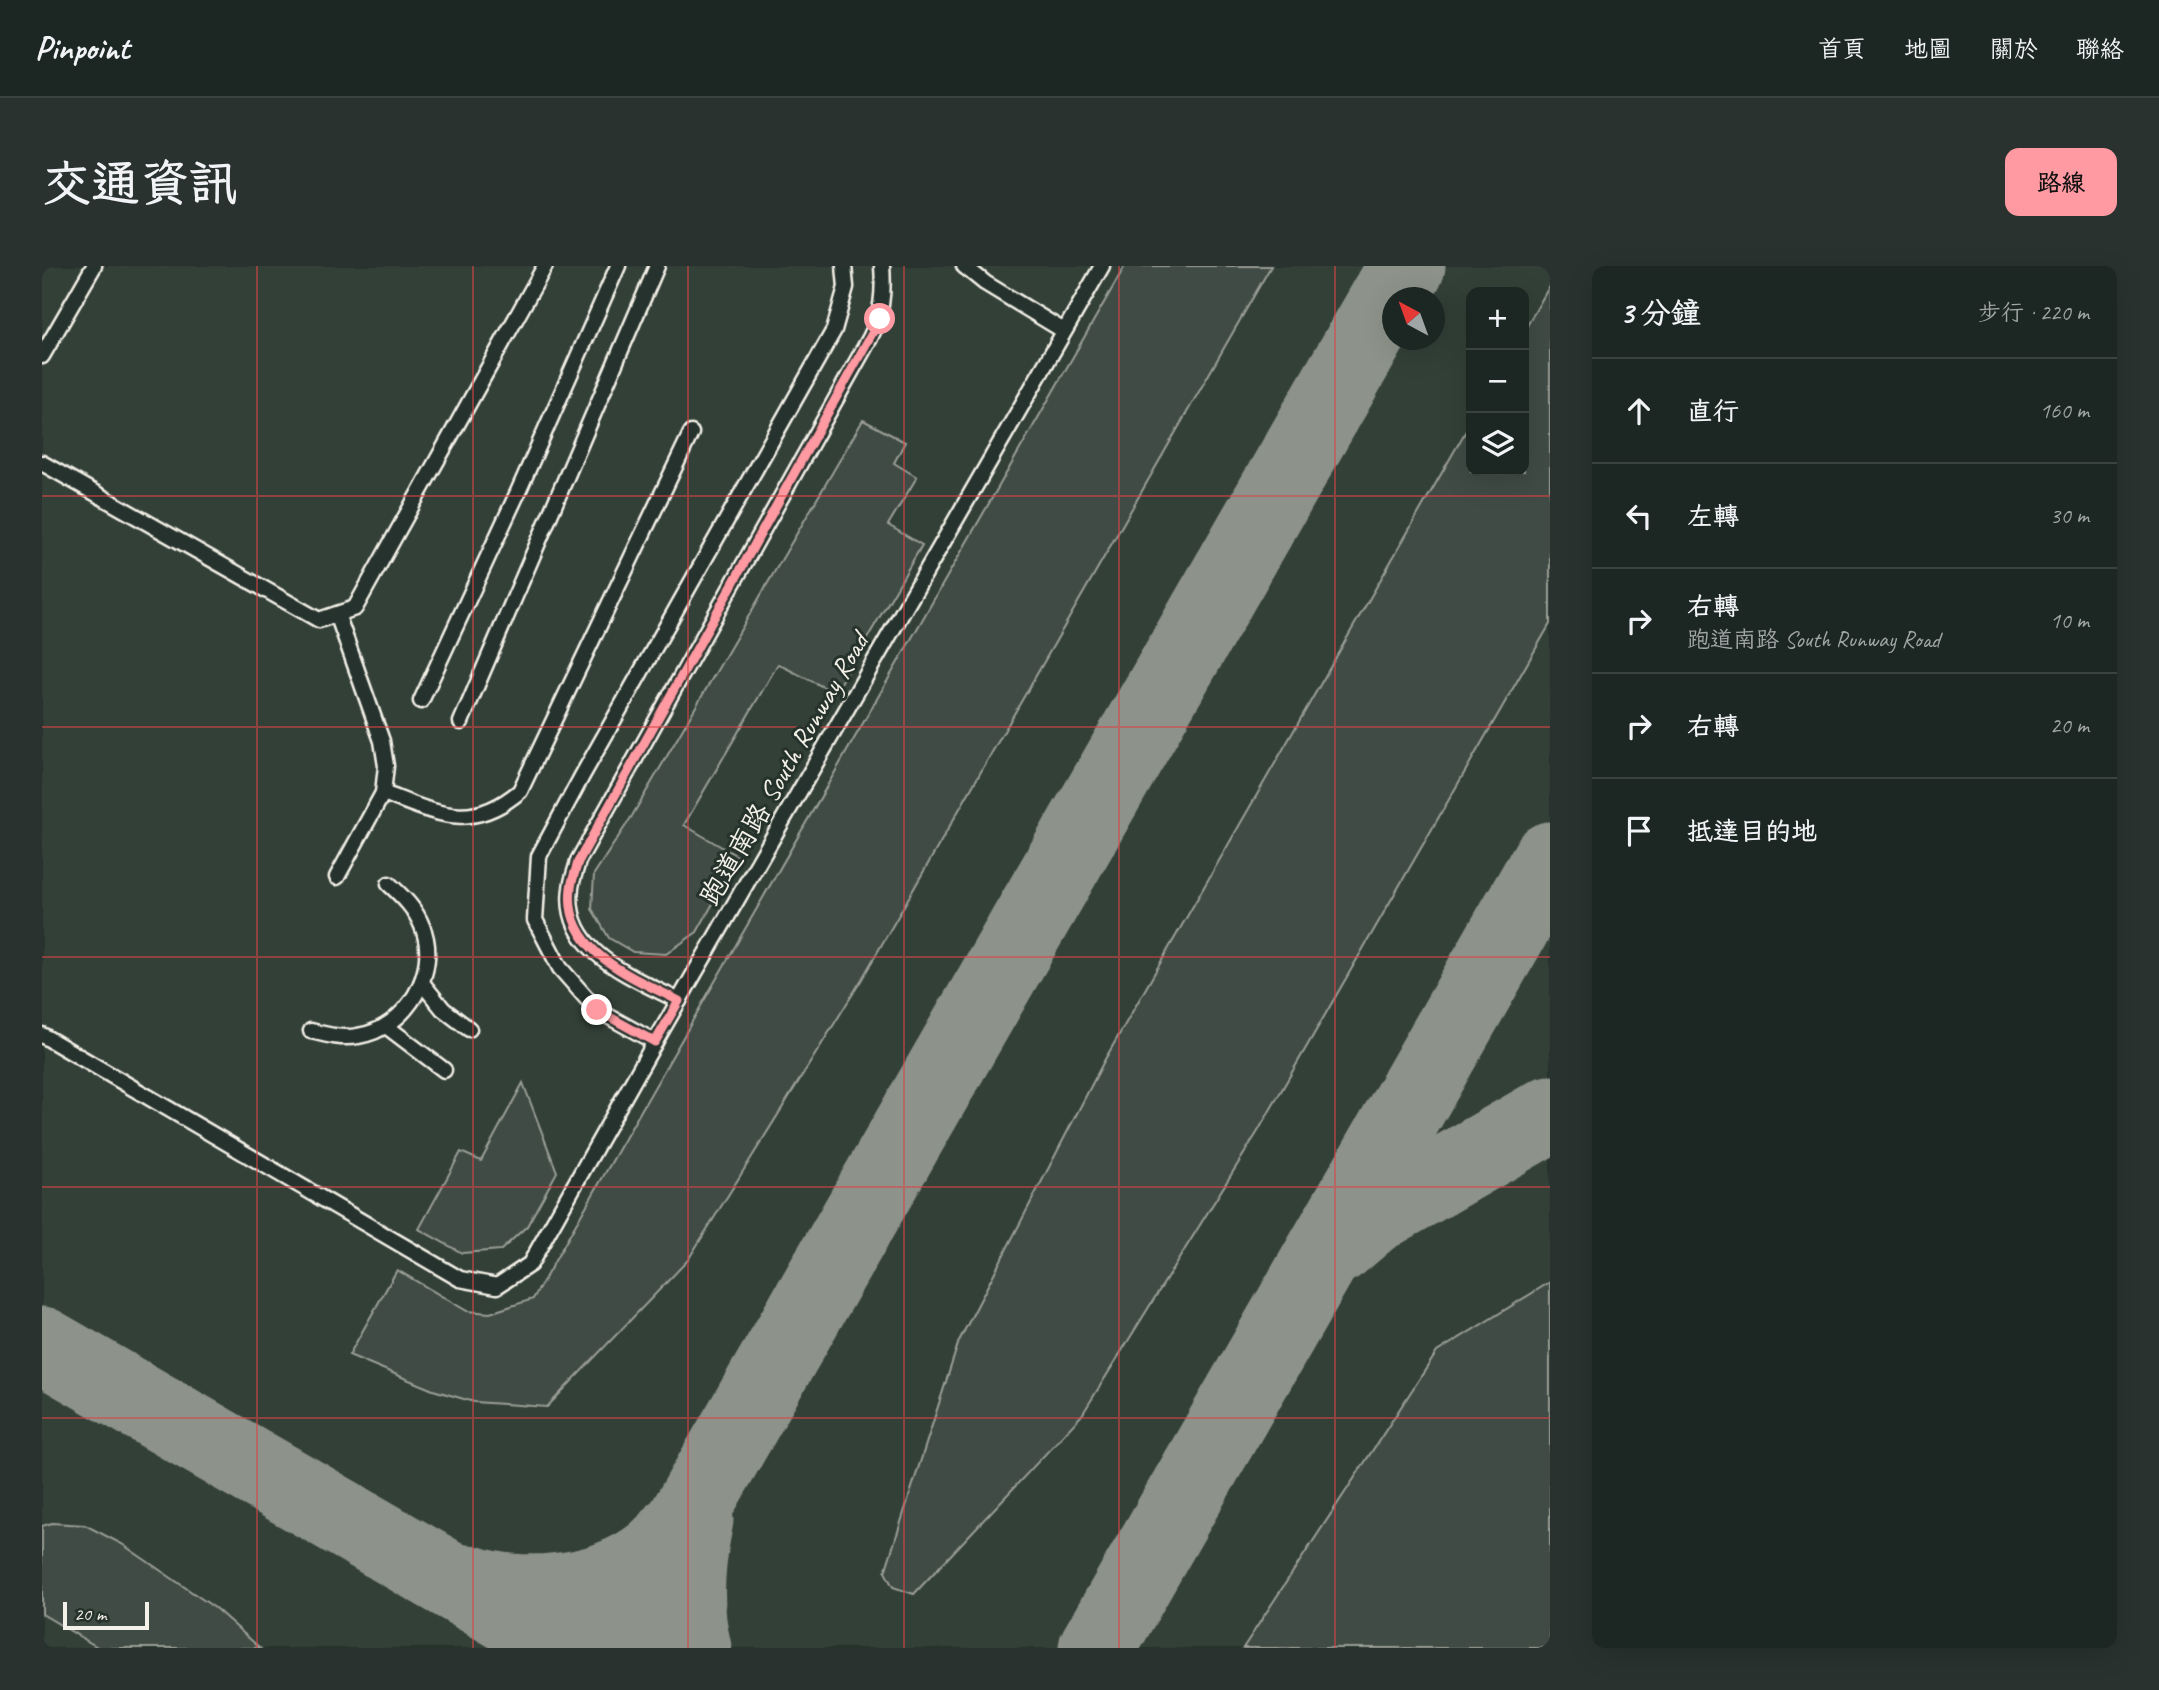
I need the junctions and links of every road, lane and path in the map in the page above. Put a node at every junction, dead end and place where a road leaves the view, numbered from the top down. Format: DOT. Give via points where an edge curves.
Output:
graph roads {
  1 [pos="94,266"];
  2 [pos="545,266"];
  3 [pos="618,266"];
  4 [pos="657,266"];
  5 [pos="844,266"];
  6 [pos="882,266"];
  7 [pos="964,266"];
  8 [pos="1102,266"];
  9 [pos="1064,331"];
  10 [pos="42,356"];
  11 [pos="691,433"];
  12 [pos="42,463"];
  13 [pos="337,614"];
  14 [pos="421,701"];
  15 [pos="461,722"];
  16 [pos="383,793"];
  17 [pos="337,877"];
  18 [pos="390,884"];
  19 [pos="422,983"];
  20 [pos="679,1001"];
  21 [pos="386,1026"];
  22 [pos="469,1028"];
  23 [pos="311,1031"];
  24 [pos="42,1035"];
  25 [pos="655,1042"];
  26 [pos="444,1070"];
  1 -- 10 [label="lane"];
  2 -- 13 [label="lane" via="355,608"];
  3 -- 14 [label="lane"];
  4 -- 15 [label="lane"];
  5 -- 25 [label="lane" via="846,287 834,330 539,856 535,920 560,968 597,1010"];
  6 -- 20 [label="lane" via="880,319 578,862 571,899 579,934 595,953"];
  7 -- 9 [label="lane"];
  8 -- 9 [label="lane, 跑道南路 South Runway Road"];
  9 -- 20 [label="lane, 跑道南路 South Runway Road"];
  11 -- 16 [label="lane" via="520,791 501,807 458,817"];
  12 -- 13 [label="lane" via="319,620"];
  13 -- 16 [label="lane" via="382,741 386,766"];
  16 -- 17 [label="lane"];
  18 -- 19 [label="lane" via="410,903 423,928 427,956"];
  19 -- 21 [label="lane" via="408,1008"];
  19 -- 22 [label="lane" via="443,1009"];
  20 -- 25 [label="lane, 跑道南路 South Runway Road"];
  21 -- 23 [label="lane" via="360,1036 332,1037"];
  21 -- 26 [label="lane"];
  24 -- 25 [label="lane, 跑道南路 South Runway Road" via="460,1279 497,1286 530,1264"];
}
